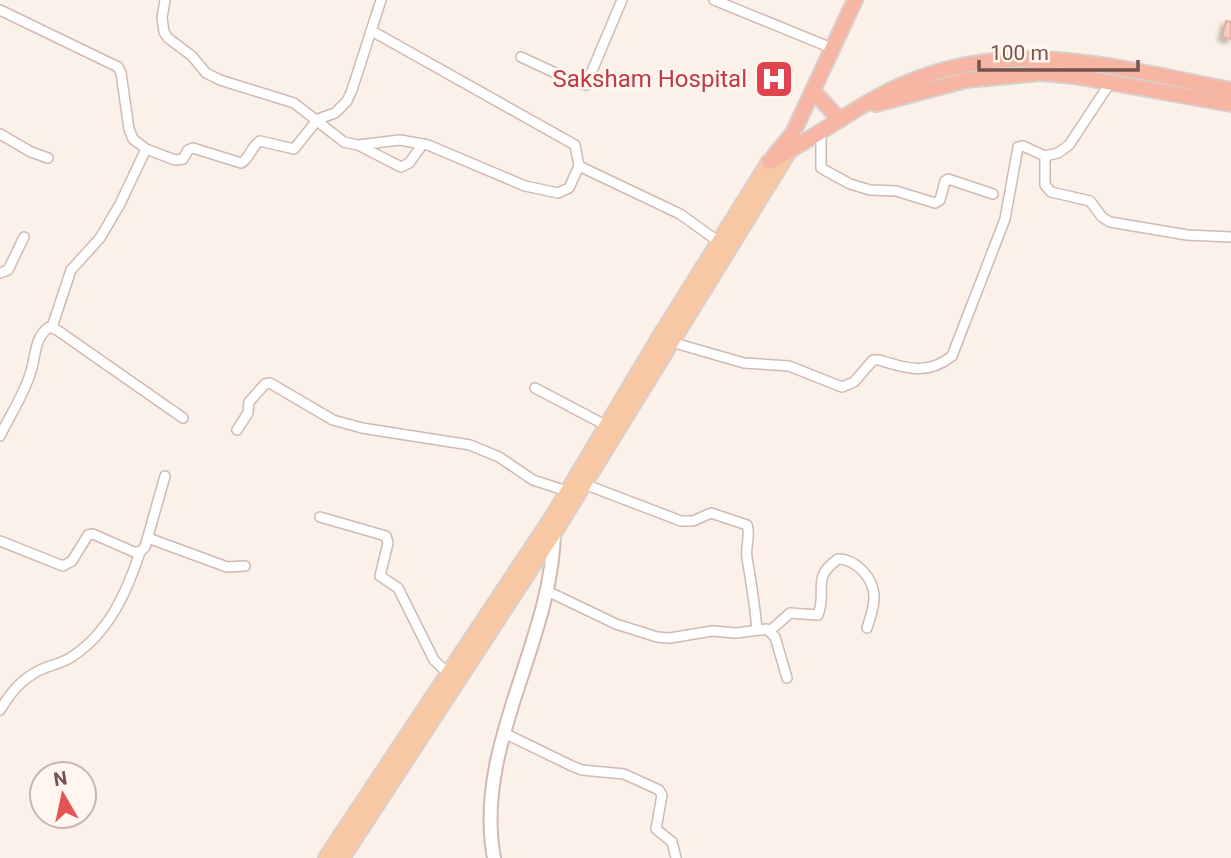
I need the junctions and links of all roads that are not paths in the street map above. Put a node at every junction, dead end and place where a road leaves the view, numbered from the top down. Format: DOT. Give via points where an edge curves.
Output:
graph roads {
  1 [pos="165,0"];
  2 [pos="381,0"];
  3 [pos="622,0"];
  4 [pos="713,0"];
  5 [pos="855,0"];
  6 [pos="0,10"];
  7 [pos="372,31"];
  8 [pos="834,49"];
  9 [pos="521,57"];
  10 [pos="1110,83"];
  11 [pos="1231,89"];
  12 [pos="813,91"];
  13 [pos="1231,104"];
  14 [pos="861,107"];
  15 [pos="318,119"];
  16 [pos="840,120"];
  17 [pos="793,132"];
  18 [pos="821,132"];
  19 [pos="0,134"];
  20 [pos="423,144"];
  21 [pos="358,145"];
  22 [pos="146,149"];
  23 [pos="790,151"];
  24 [pos="1045,156"];
  25 [pos="48,158"];
  26 [pos="769,162"];
  27 [pos="579,166"];
  28 [pos="993,194"];
  29 [pos="24,237"];
  30 [pos="1231,237"];
  31 [pos="719,242"];
  32 [pos="0,273"];
  33 [pos="52,327"];
  34 [pos="671,341"];
  35 [pos="535,388"];
  36 [pos="183,418"];
  37 [pos="607,426"];
  38 [pos="237,430"];
  39 [pos="0,436"];
  40 [pos="165,476"];
  41 [pos="584,484"];
  42 [pos="567,491"];
  43 [pos="553,516"];
  44 [pos="320,517"];
  45 [pos="554,533"];
  46 [pos="148,538"];
  47 [pos="0,541"];
  48 [pos="140,552"];
  49 [pos="245,566"];
  50 [pos="547,591"];
  51 [pos="867,628"];
  52 [pos="757,630"];
  53 [pos="771,630"];
  54 [pos="453,678"];
  55 [pos="787,678"];
  56 [pos="0,710"];
  57 [pos="504,733"];
  58 [pos="326,858"];
  59 [pos="342,858"];
  60 [pos="494,858"];
  61 [pos="676,858"];
  1 -- 15 [label="street" via="164,32 206,73 294,103"];
  2 -- 7 [label="street"];
  3 -- 9 [label="street" via="586,85"];
  4 -- 8 [label="street"];
  5 -- 8 [label="highway"];
  6 -- 22 [label="street" via="118,67 130,135"];
  7 -- 15 [label="street" via="347,101 335,113"];
  7 -- 27 [label="street" via="575,145"];
  8 -- 12 [label="highway"];
  10 -- 13 [label="highway"];
  10 -- 14 [label="highway" via="1041,73 999,76"];
  10 -- 24 [label="street" via="1069,145"];
  11 -- 14 [label="highway" via="1085,61 1022,58 962,65 922,77"];
  12 -- 16 [label="highway"];
  12 -- 17 [label="highway"];
  14 -- 16 [label="highway"];
  15 -- 21 [label="street" via="344,142"];
  15 -- 22 [label="street" via="294,149 260,141 241,163 193,148 178,160"];
  16 -- 18 [label="highway"];
  17 -- 23 [label="main road"];
  17 -- 26 [label="highway"];
  18 -- 23 [label="highway"];
  18 -- 28 [label="street" via="821,167 850,184 935,203 948,178"];
  19 -- 25 [label="street"];
  20 -- 21 [label="street" via="391,140"];
  20 -- 21 [label="street" via="401,167"];
  20 -- 27 [label="street" via="525,186 558,194 569,188"];
  22 -- 33 [label="street" via="100,238 68,276"];
  23 -- 26 [label="highway"];
  23 -- 34 [label="main road"];
  24 -- 30 [label="street" via="1045,185 1051,192 1086,199 1110,222"];
  24 -- 34 [label="street" via="1023,146 1018,149 1004,219 952,356 932,368 915,370 873,360 854,382 842,387 789,366 744,363"];
  26 -- 31 [label="main road"];
  27 -- 31 [label="street" via="680,214"];
  29 -- 32 [label="street" via="8,270"];
  31 -- 37 [label="main road"];
  33 -- 36 [label="street"];
  33 -- 39 [label="street" via="46,328 35,349 31,372"];
  34 -- 41 [label="main road"];
  35 -- 37 [label="street"];
  37 -- 42 [label="main road"];
  38 -- 42 [label="street" via="248,414 249,402 270,383 332,420 362,429 470,445 534,480"];
  40 -- 46 [label="street"];
  41 -- 45 [label="main road"];
  41 -- 52 [label="street" via="681,521 711,513 747,526"];
  42 -- 43 [label="main road"];
  43 -- 45 [label="main road"];
  43 -- 54 [label="main road"];
  44 -- 54 [label="street" via="386,536 380,576 398,588 430,654"];
  45 -- 50 [label="main road"];
  45 -- 54 [label="main road"];
  46 -- 48 [label="street"];
  46 -- 49 [label="street" via="227,567"];
  47 -- 48 [label="street" via="63,566 93,534"];
  48 -- 56 [label="street" via="124,596 108,621 75,655 24,678"];
  50 -- 52 [label="street" via="615,624 657,637"];
  50 -- 57 [label="main road"];
  51 -- 53 [label="street" via="874,603 872,584 856,563 838,559 820,578 818,615 790,613"];
  52 -- 53 [label="street"];
  53 -- 55 [label="street"];
  54 -- 58 [label="main road"];
  54 -- 59 [label="main road"];
  57 -- 60 [label="main road" via="491,801"];
  57 -- 61 [label="street" via="582,770 624,774 659,790 656,829 673,842"];
}
